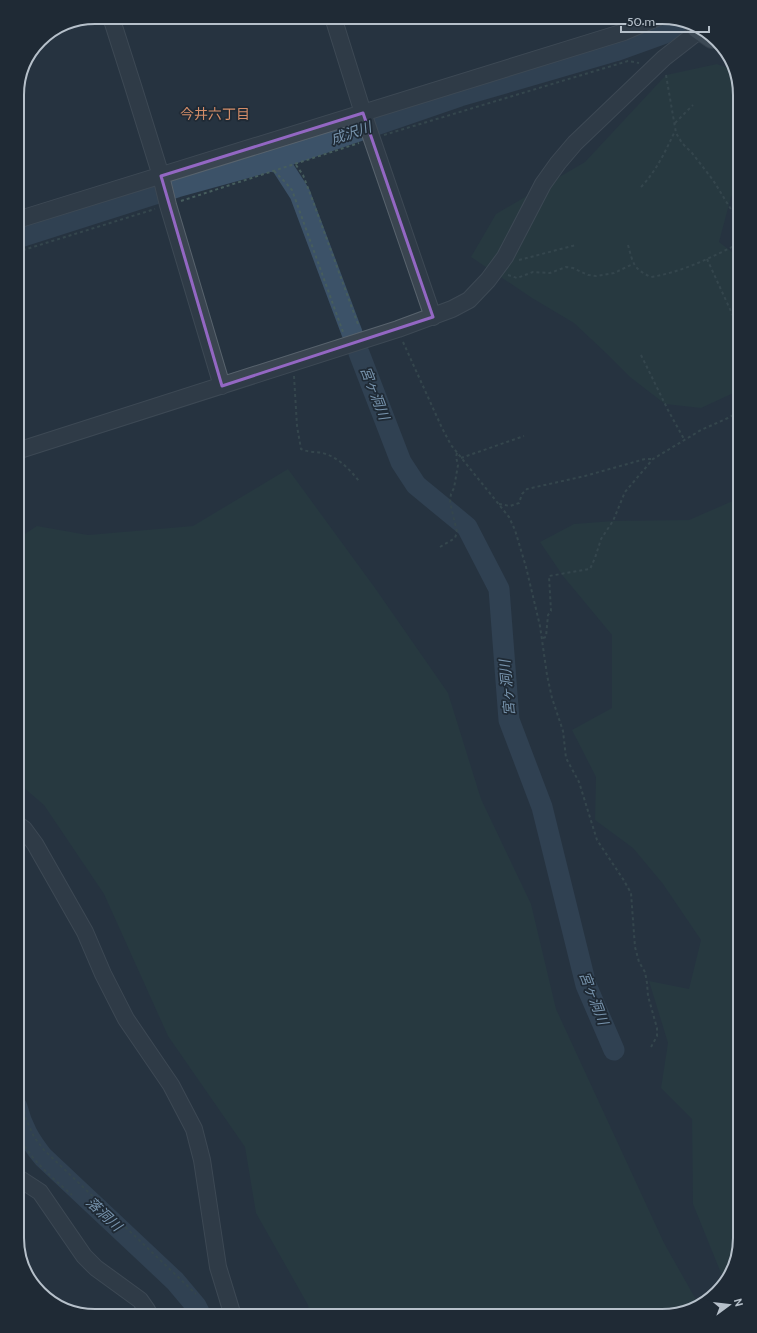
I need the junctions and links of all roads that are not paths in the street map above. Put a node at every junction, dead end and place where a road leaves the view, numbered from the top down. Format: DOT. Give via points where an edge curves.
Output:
graph roads {
  1 [pos="113,24"];
  2 [pos="335,24"];
  3 [pos="643,24"];
  4 [pos="699,35"];
  5 [pos="363,113"];
  6 [pos="161,176"];
  7 [pos="24,218"];
  8 [pos="433,317"];
  9 [pos="222,386"];
  10 [pos="24,449"];
  11 [pos="24,829"];
  12 [pos="24,1182"];
  13 [pos="146,1309"];
  14 [pos="231,1309"];
  1 -- 6 [label="street"];
  2 -- 5 [label="street"];
  3 -- 5 [label="street"];
  4 -- 8 [label="street" via="657,65 575,143 558,163 536,197 488,280 469,300"];
  5 -- 6 [label="street"];
  5 -- 8 [label="street"];
  6 -- 7 [label="street"];
  6 -- 9 [label="street"];
  8 -- 9 [label="street"];
  9 -- 10 [label="street"];
  11 -- 14 [label="street" via="85,932 126,1019 171,1085 194,1129 202,1160 218,1267"];
  12 -- 13 [label="street" via="40,1192 84,1256 96,1268 140,1300"];
}
